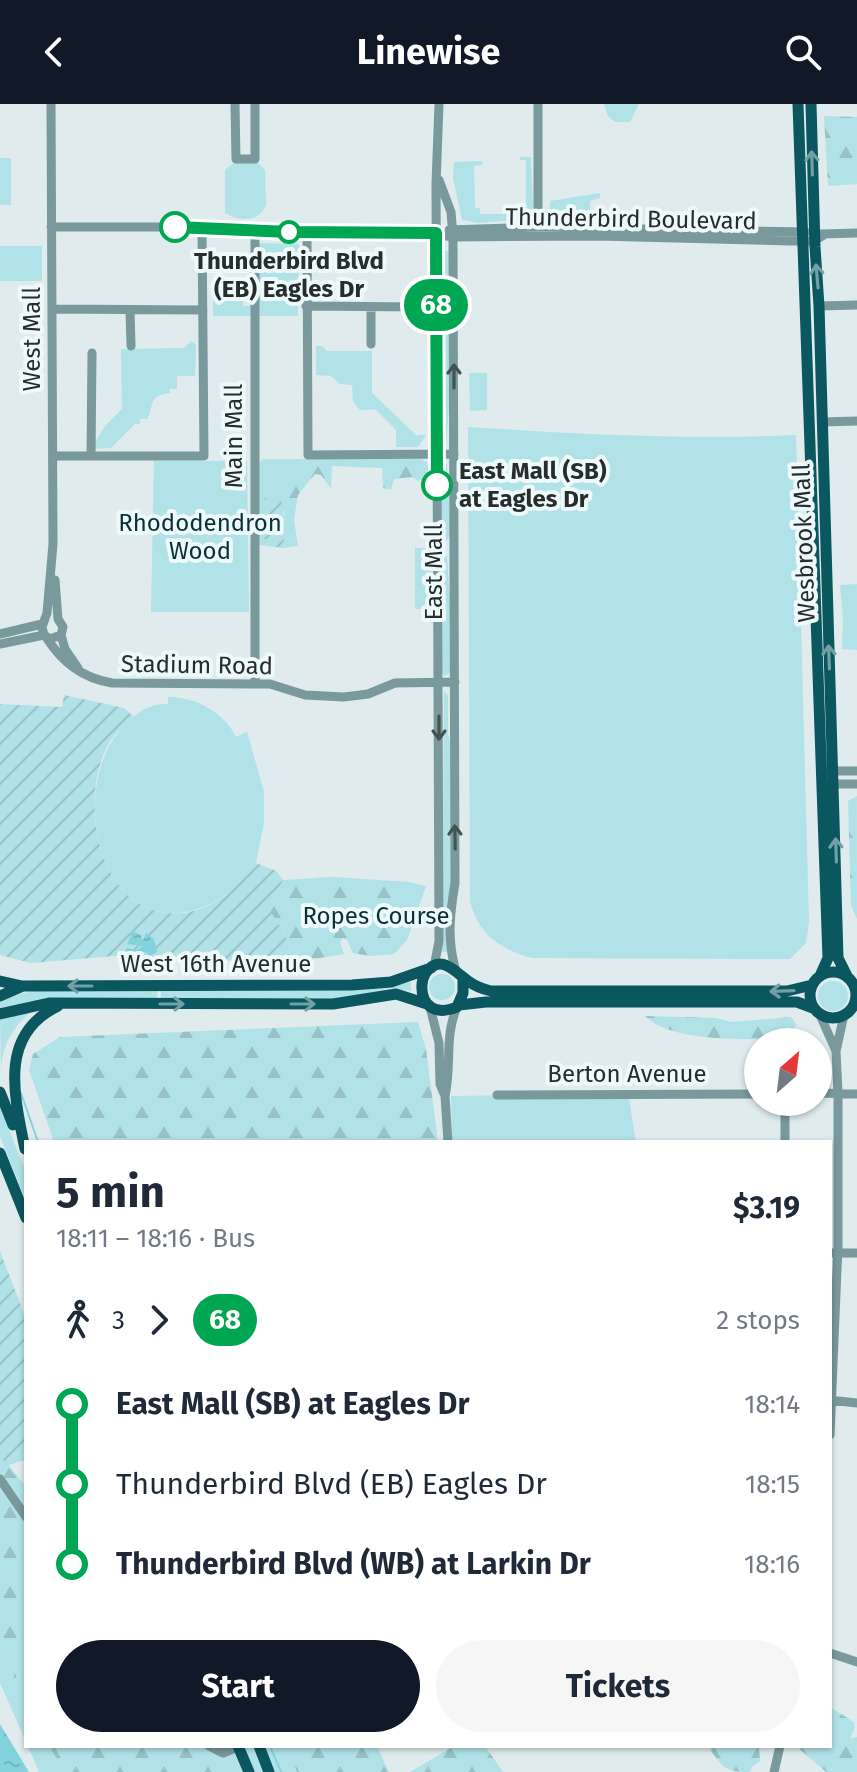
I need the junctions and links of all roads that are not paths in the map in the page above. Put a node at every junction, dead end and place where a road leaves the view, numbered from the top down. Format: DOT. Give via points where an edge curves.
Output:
graph roads {
  1 [pos="51,104"];
  2 [pos="235,104"];
  3 [pos="255,104"];
  4 [pos="439,104"];
  5 [pos="538,104"];
  6 [pos="798,104"];
  7 [pos="811,104"];
  8 [pos="438,177"];
  9 [pos="51,227"];
  10 [pos="202,227"];
  11 [pos="538,227"];
  12 [pos="307,232"];
  13 [pos="436,233"];
  14 [pos="453,233"];
  15 [pos="857,233"];
  16 [pos="255,236"];
  17 [pos="811,236"];
  18 [pos="436,296"];
  19 [pos="857,305"];
  20 [pos="306,306"];
  21 [pos="819,306"];
  22 [pos="371,307"];
  23 [pos="421,307"];
  24 [pos="52,309"];
  25 [pos="130,310"];
  26 [pos="203,310"];
  27 [pos="436,319"];
  28 [pos="371,344"];
  29 [pos="131,346"];
  30 [pos="92,353"];
  31 [pos="857,421"];
  32 [pos="822,422"];
  33 [pos="437,454"];
  34 [pos="454,454"];
  35 [pos="53,456"];
  36 [pos="91,456"];
  37 [pos="52,574"];
  38 [pos="58,619"];
  39 [pos="44,622"];
  40 [pos="0,634"];
  41 [pos="61,635"];
  42 [pos="45,636"];
  43 [pos="0,644"];
  44 [pos="80,671"];
  45 [pos="439,681"];
  46 [pos="455,682"];
  47 [pos="255,684"];
  48 [pos="827,771"];
  49 [pos="857,771"];
  50 [pos="821,784"];
  51 [pos="834,784"];
  52 [pos="857,784"];
  53 [pos="432,967"];
  54 [pos="455,968"];
  55 [pos="463,978"];
  56 [pos="816,980"];
  57 [pos="0,981"];
  58 [pos="852,982"];
  59 [pos="23,986"];
  60 [pos="0,996"];
  61 [pos="66,1003"];
  62 [pos="428,1005"];
  63 [pos="458,1006"];
  64 [pos="817,1011"];
  65 [pos="850,1012"];
  66 [pos="0,1014"];
  67 [pos="836,1051"];
  68 [pos="0,1092"];
  69 [pos="832,1093"];
  70 [pos="838,1093"];
  71 [pos="744,1094"];
  72 [pos="857,1094"];
  73 [pos="497,1095"];
  74 [pos="445,1096"];
  75 [pos="785,1116"];
  76 [pos="448,1140"];
  77 [pos="785,1140"];
  78 [pos="24,1143"];
  79 [pos="24,1146"];
  80 [pos="0,1153"];
  81 [pos="24,1213"];
  82 [pos="834,1253"];
  83 [pos="857,1253"];
  84 [pos="832,1351"];
  85 [pos="832,1400"];
  86 [pos="857,1403"];
  87 [pos="0,1479"];
  88 [pos="24,1514"];
  89 [pos="832,1654"];
  90 [pos="857,1662"];
  91 [pos="213,1748"];
  92 [pos="234,1748"];
  93 [pos="240,1748"];
  94 [pos="260,1748"];
  95 [pos="780,1748"];
  96 [pos="249,1772"];
  97 [pos="269,1772"];
  98 [pos="774,1772"];
  1 -- 9 [label="street, West Mall"];
  2 -- 3 [label="street" via="236,159 255,159"];
  4 -- 8 [label="street, East Mall"];
  5 -- 11 [label="street"];
  6 -- 17 [label="main road, Wesbrook Mall"];
  17 -- 7 [label="main road, Wesbrook Mall, one-way"];
  8 -- 13 [label="street, East Mall"];
  8 -- 14 [label="street, East Mall"];
  9 -- 10 [label="street, Thunderbird Boulevard"];
  9 -- 24 [label="street, West Mall"];
  10 -- 12 [label="street, Thunderbird Boulevard"];
  10 -- 26 [label="street"];
  11 -- 14 [label="street, Thunderbird Boulevard"];
  11 -- 17 [label="street, Thunderbird Boulevard"];
  12 -- 13 [label="street, Thunderbird Boulevard"];
  12 -- 20 [label="street"];
  13 -- 14 [label="street, Thunderbird Boulevard"];
  13 -- 18 [label="street, East Mall"];
  14 -- 17 [label="street, Thunderbird Boulevard"];
  34 -- 14 [label="street, East Mall, one-way"];
  15 -- 17 [label="street, Thunderbird Boulevard"];
  16 -- 47 [label="street, Main Mall"];
  21 -- 17 [label="main road, Wesbrook Mall, one-way"];
  17 -- 48 [label="main road, Wesbrook Mall"];
  18 -- 23 [label="street"];
  18 -- 27 [label="street, East Mall"];
  19 -- 21 [label="street"];
  20 -- 22 [label="street"];
  20 -- 33 [label="street" via="308,455"];
  21 -- 32 [label="main road, Wesbrook Mall"];
  22 -- 23 [label="street"];
  22 -- 28 [label="street"];
  23 -- 27 [label="street"];
  24 -- 25 [label="street"];
  24 -- 35 [label="street, West Mall"];
  25 -- 26 [label="street"];
  25 -- 29 [label="street"];
  26 -- 36 [label="street" via="204,456"];
  27 -- 33 [label="street, East Mall"];
  30 -- 36 [label="street"];
  31 -- 32 [label="street"];
  48 -- 32 [label="main road, Wesbrook Mall, one-way"];
  33 -- 34 [label="street"];
  33 -- 45 [label="street, East Mall"];
  34 -- 46 [label="street, East Mall"];
  35 -- 36 [label="street"];
  35 -- 37 [label="street, West Mall"];
  37 -- 38 [label="street, West Mall"];
  37 -- 39 [label="street, West Mall"];
  38 -- 39 [label="street"];
  38 -- 41 [label="street"];
  39 -- 40 [label="street"];
  39 -- 42 [label="street"];
  41 -- 42 [label="street"];
  41 -- 44 [label="street"];
  42 -- 43 [label="street"];
  42 -- 44 [label="street, Stadium Road" via="64,661"];
  44 -- 47 [label="street, Stadium Road" via="112,683"];
  45 -- 46 [label="street, Stadium Road"];
  45 -- 47 [label="street, Stadium Road" via="395,683 344,697"];
  45 -- 53 [label="street, East Mall, one-way" via="439,941"];
  54 -- 46 [label="street, East Mall, one-way" via="449,935 455,883"];
  48 -- 49 [label="street"];
  48 -- 50 [label="main road, Wesbrook Mall"];
  48 -- 51 [label="main road, Wesbrook Mall"];
  50 -- 51 [label="street"];
  50 -- 56 [label="main road, Wesbrook Mall" via="828,958"];
  51 -- 52 [label="street"];
  58 -- 51 [label="main road, Wesbrook Mall, one-way" via="838,958"];
  53 -- 54 [label="main road"];
  53 -- 59 [label="main road, West 16th Avenue, one-way" via="391,982 352,985"];
  53 -- 62 [label="main road" via="422,988"];
  54 -- 55 [label="main road"];
  56 -- 55 [label="main road, one-way" via="787,991 491,991"];
  55 -- 63 [label="main road"];
  56 -- 58 [label="main road" via="834,972"];
  56 -- 64 [label="main road" via="810,995"];
  57 -- 59 [label="main road"];
  58 -- 65 [label="main road" via="856,996"];
  59 -- 60 [label="main road, West 16th Avenue"];
  61 -- 62 [label="main road, West 16th Avenue, one-way" via="333,1004 396,994"];
  61 -- 66 [label="main road, West 16th Avenue"];
  61 -- 78 [label="main road" via="30,1020 8,1054 8,1086"];
  62 -- 63 [label="main road" via="443,1011"];
  62 -- 74 [label="street"];
  63 -- 64 [label="main road" via="797,1002"];
  63 -- 74 [label="street" via="449,1026"];
  64 -- 65 [label="main road" via="834,1018"];
  64 -- 67 [label="street"];
  65 -- 67 [label="street"];
  67 -- 70 [label="street"];
  68 -- 79 [label="main road"];
  69 -- 70 [label="street"];
  70 -- 72 [label="street"];
  70 -- 82 [label="street"];
  71 -- 73 [label="street, Berton Avenue"];
  74 -- 76 [label="street"];
  75 -- 77 [label="street"];
  80 -- 81 [label="main road"];
  82 -- 83 [label="street"];
  82 -- 84 [label="street"];
  85 -- 86 [label="street"];
  87 -- 88 [label="street"];
  89 -- 90 [label="street"];
  91 -- 92 [label="street" via="223,1753"];
  93 -- 96 [label="main road"];
  94 -- 97 [label="main road"];
  95 -- 98 [label="street"];
}
